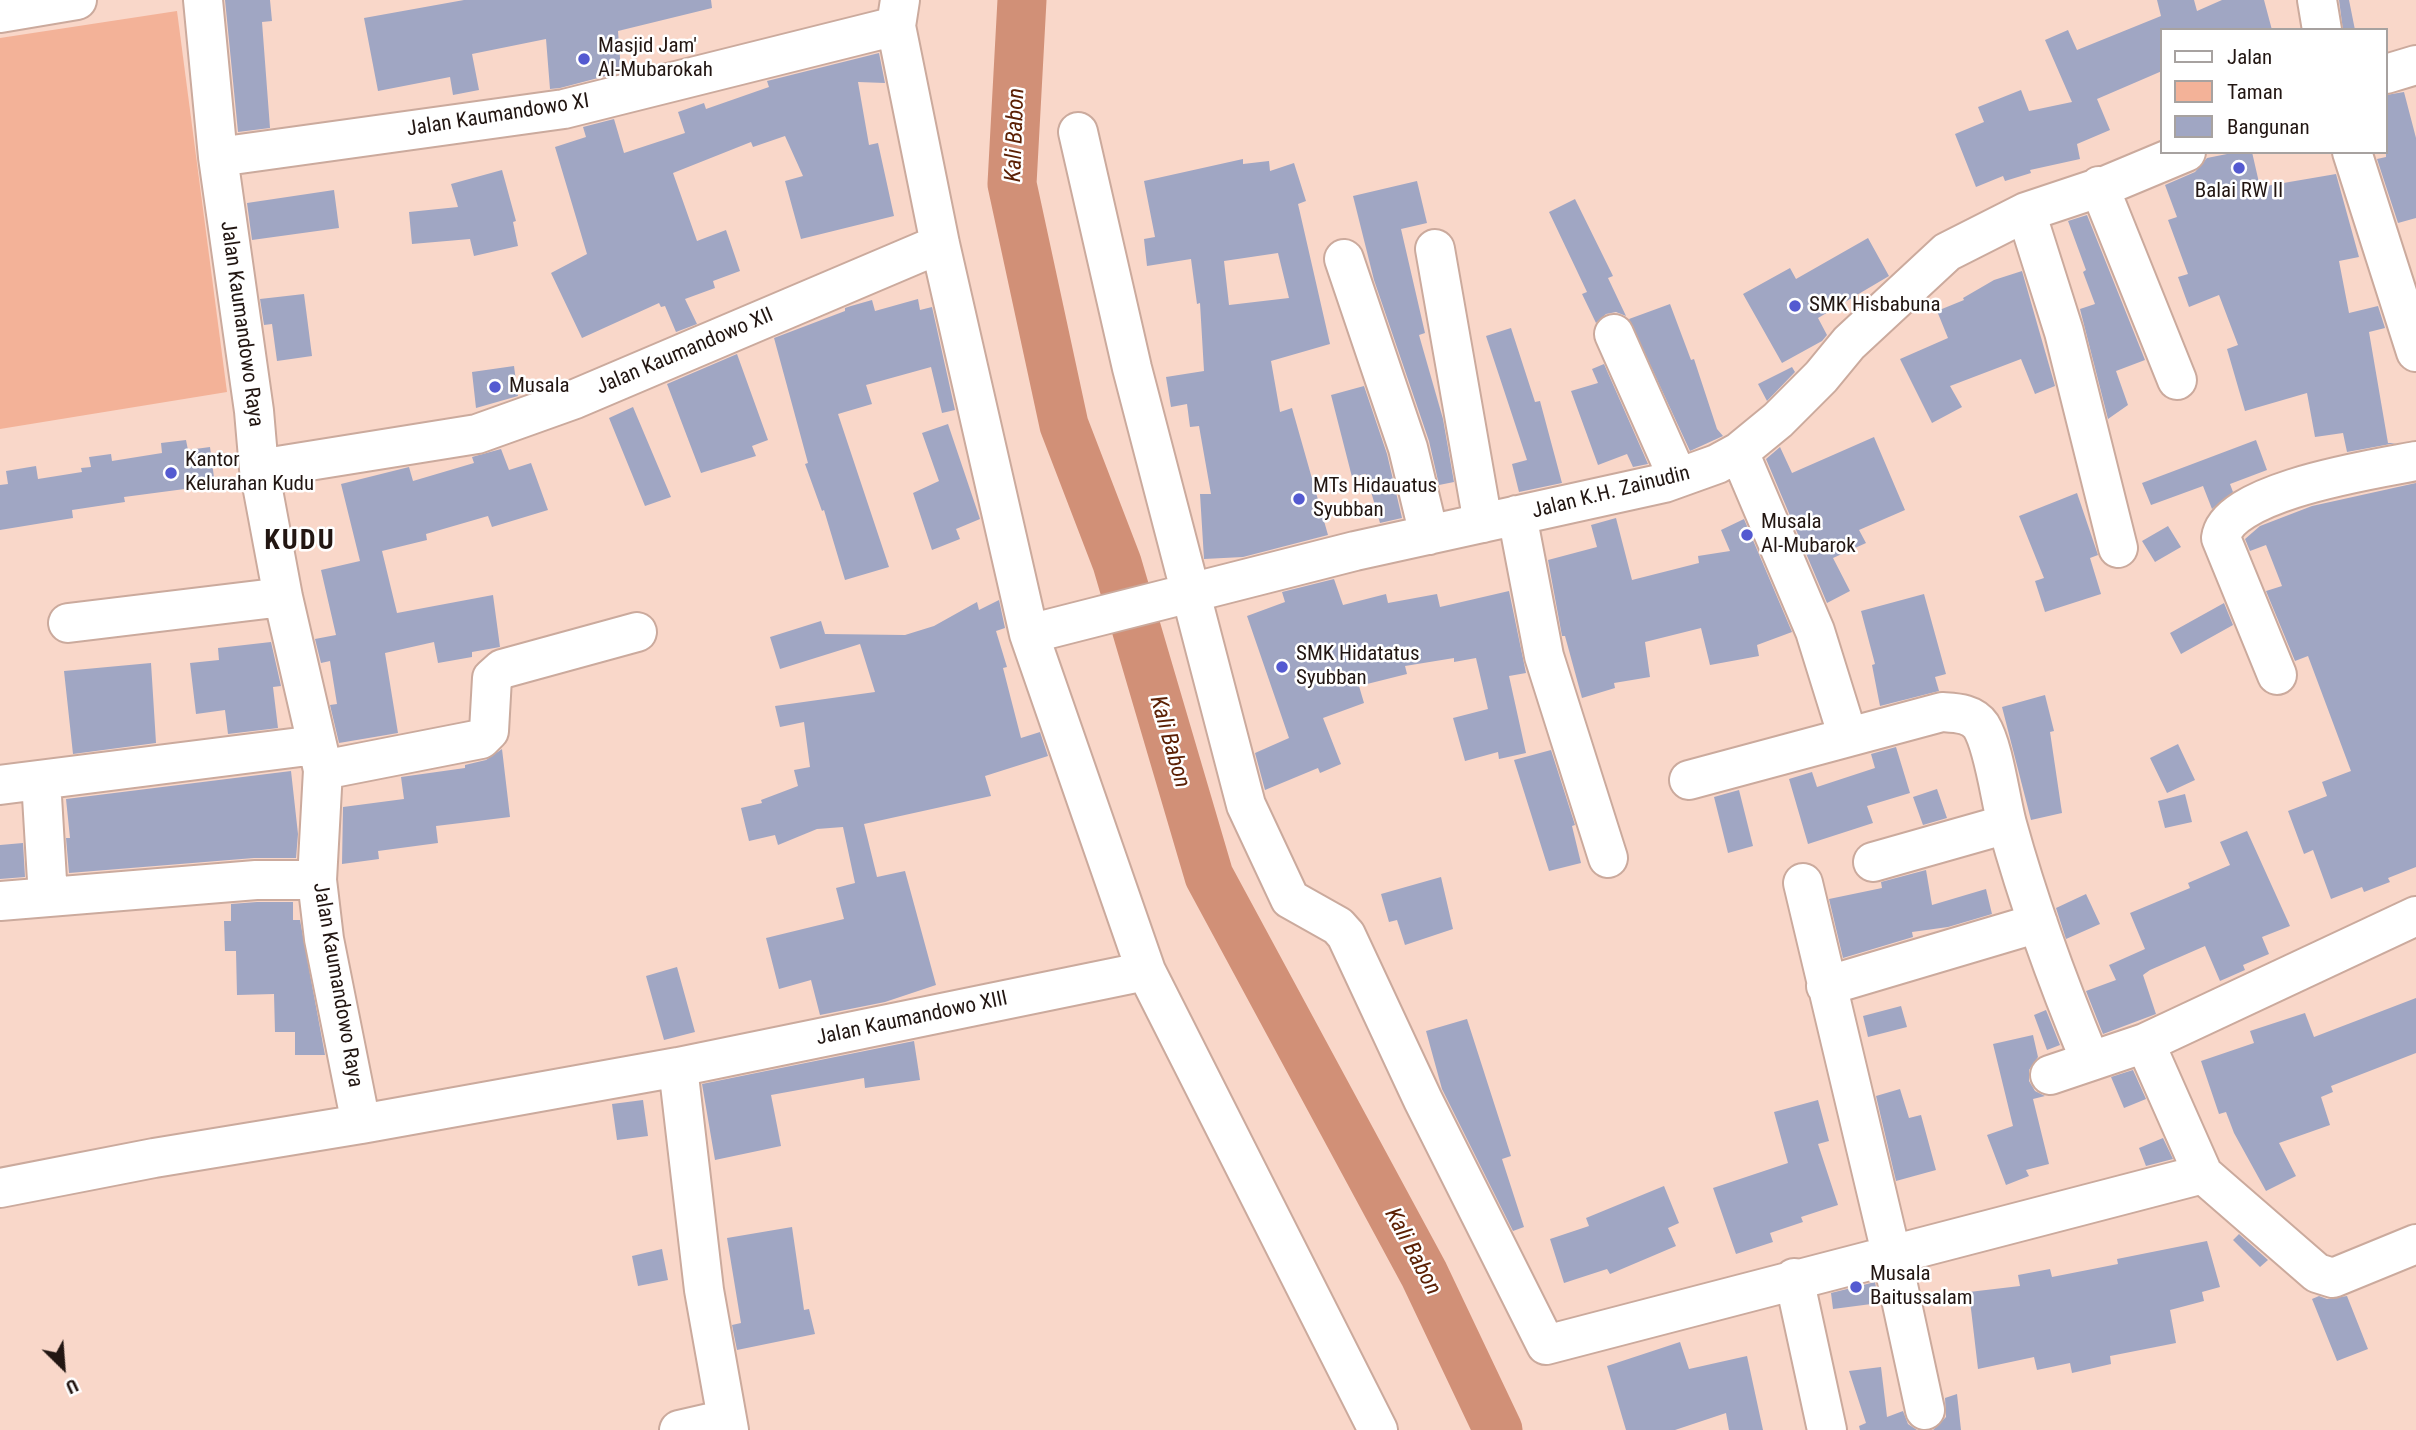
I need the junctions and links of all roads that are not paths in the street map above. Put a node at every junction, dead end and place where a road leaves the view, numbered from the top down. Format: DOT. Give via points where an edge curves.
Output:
graph roads {
  1 [pos="77,0"];
  2 [pos="203,0"];
  3 [pos="2317,0"];
  4 [pos="0,13"];
  5 [pos="898,13"];
  6 [pos="2322,28"];
  7 [pos="2416,65"];
  8 [pos="2388,73"];
  9 [pos="1078,132"];
  10 [pos="2181,154"];
  11 [pos="2352,154"];
  12 [pos="218,157"];
  13 [pos="2099,187"];
  14 [pos="2026,212"];
  15 [pos="940,244"];
  16 [pos="1435,249"];
  17 [pos="1344,259"];
  18 [pos="1614,334"];
  19 [pos="2416,352"];
  20 [pos="2177,380"];
  21 [pos="1739,452"];
  22 [pos="2416,461"];
  23 [pos="259,469"];
  24 [pos="1678,478"];
  25 [pos="1500,519"];
  26 [pos="1429,535"];
  27 [pos="2118,548"];
  28 [pos="1191,592"];
  29 [pos="283,597"];
  30 [pos="68,623"];
  31 [pos="637,632"];
  32 [pos="1033,633"];
  33 [pos="2277,675"];
  34 [pos="1848,737"];
  35 [pos="320,757"];
  36 [pos="41,780"];
  37 [pos="1689,780"];
  38 [pos="0,785"];
  39 [pos="2007,824"];
  40 [pos="1608,858"];
  41 [pos="1873,862"];
  42 [pos="317,880"];
  43 [pos="1803,883"];
  44 [pos="48,897"];
  45 [pos="0,901"];
  46 [pos="2416,916"];
  47 [pos="2038,923"];
  48 [pos="1146,971"];
  49 [pos="1826,986"];
  50 [pos="2144,1043"];
  51 [pos="2090,1060"];
  52 [pos="678,1067"];
  53 [pos="2050,1075"];
  54 [pos="361,1124"];
  55 [pos="2203,1174"];
  56 [pos="0,1188"];
  57 [pos="2416,1244"];
  58 [pos="1891,1253"];
  59 [pos="1794,1278"];
  60 [pos="1925,1410"];
  61 [pos="728,1425"];
  62 [pos="679,1430"];
  63 [pos="1378,1430"];
  64 [pos="1827,1430"];
  1 -- 4 [label="street"];
  2 -- 12 [label="street, Jalan Kaumandowo Raya"];
  3 -- 6 [label="street"];
  5 -- 12 [label="street, Jalan Kaumandowo XI" via="564,110"];
  5 -- 15 [label="street"];
  7 -- 8 [label="street"];
  9 -- 28 [label="street" via="1132,368"];
  10 -- 13 [label="street, Jalan K.H. Zainudin"];
  11 -- 19 [label="street"];
  12 -- 23 [label="street, Jalan Kaumandowo Raya"];
  13 -- 14 [label="street, Jalan K.H. Zainudin"];
  13 -- 20 [label="street"];
  14 -- 21 [label="street, Jalan K.H. Zainudin" via="1947,252 1849,343 1779,419"];
  14 -- 27 [label="street" via="2064,332"];
  15 -- 23 [label="street, Jalan Kaumandowo XII" via="575,399 477,434"];
  15 -- 32 [label="street"];
  16 -- 25 [label="street"];
  17 -- 26 [label="street" via="1408,447"];
  18 -- 24 [label="street"];
  21 -- 24 [label="street, Jalan K.H. Zainudin"];
  21 -- 34 [label="street" via="1815,631"];
  22 -- 33 [label="street" via="2293,487 2253,505 2222,528 2229,560"];
  23 -- 29 [label="street, Jalan Kaumandowo Raya"];
  24 -- 25 [label="street, Jalan K.H. Zainudin"];
  25 -- 26 [label="street, Jalan K.H. Zainudin"];
  25 -- 40 [label="street"];
  26 -- 28 [label="street, Jalan K.H. Zainudin"];
  28 -- 32 [label="street, Jalan K.H. Zainudin"];
  28 -- 59 [label="street" via="1246,805 1287,894 1346,935 1546,1345"];
  29 -- 30 [label="street"];
  29 -- 35 [label="street, Jalan Kaumandowo Raya"];
  31 -- 35 [label="street" via="502,669 492,678 489,731 481,739"];
  32 -- 48 [label="street"];
  34 -- 37 [label="street"];
  34 -- 39 [label="street" via="1942,712 1970,716 1980,725 1986,742"];
  35 -- 36 [label="street"];
  35 -- 42 [label="street, Jalan Kaumandowo Raya"];
  36 -- 38 [label="street"];
  36 -- 44 [label="street"];
  39 -- 41 [label="street"];
  39 -- 47 [label="street"];
  42 -- 44 [label="street" via="256,880"];
  42 -- 54 [label="street, Jalan Kaumandowo Raya" via="324,939"];
  43 -- 49 [label="street"];
  44 -- 45 [label="street"];
  46 -- 50 [label="street"];
  47 -- 49 [label="street"];
  47 -- 51 [label="street"];
  48 -- 52 [label="street, Jalan Kaumandowo XIII"];
  48 -- 63 [label="street"];
  49 -- 58 [label="street"];
  50 -- 51 [label="street"];
  50 -- 55 [label="street"];
  51 -- 53 [label="street"];
  52 -- 54 [label="street"];
  52 -- 61 [label="street" via="704,1290"];
  54 -- 56 [label="street"];
  55 -- 57 [label="street" via="2317,1273 2333,1278 2347,1275"];
  55 -- 58 [label="street"];
  58 -- 59 [label="street"];
  58 -- 60 [label="street"];
  59 -- 64 [label="street"];
  61 -- 62 [label="street"];
}
